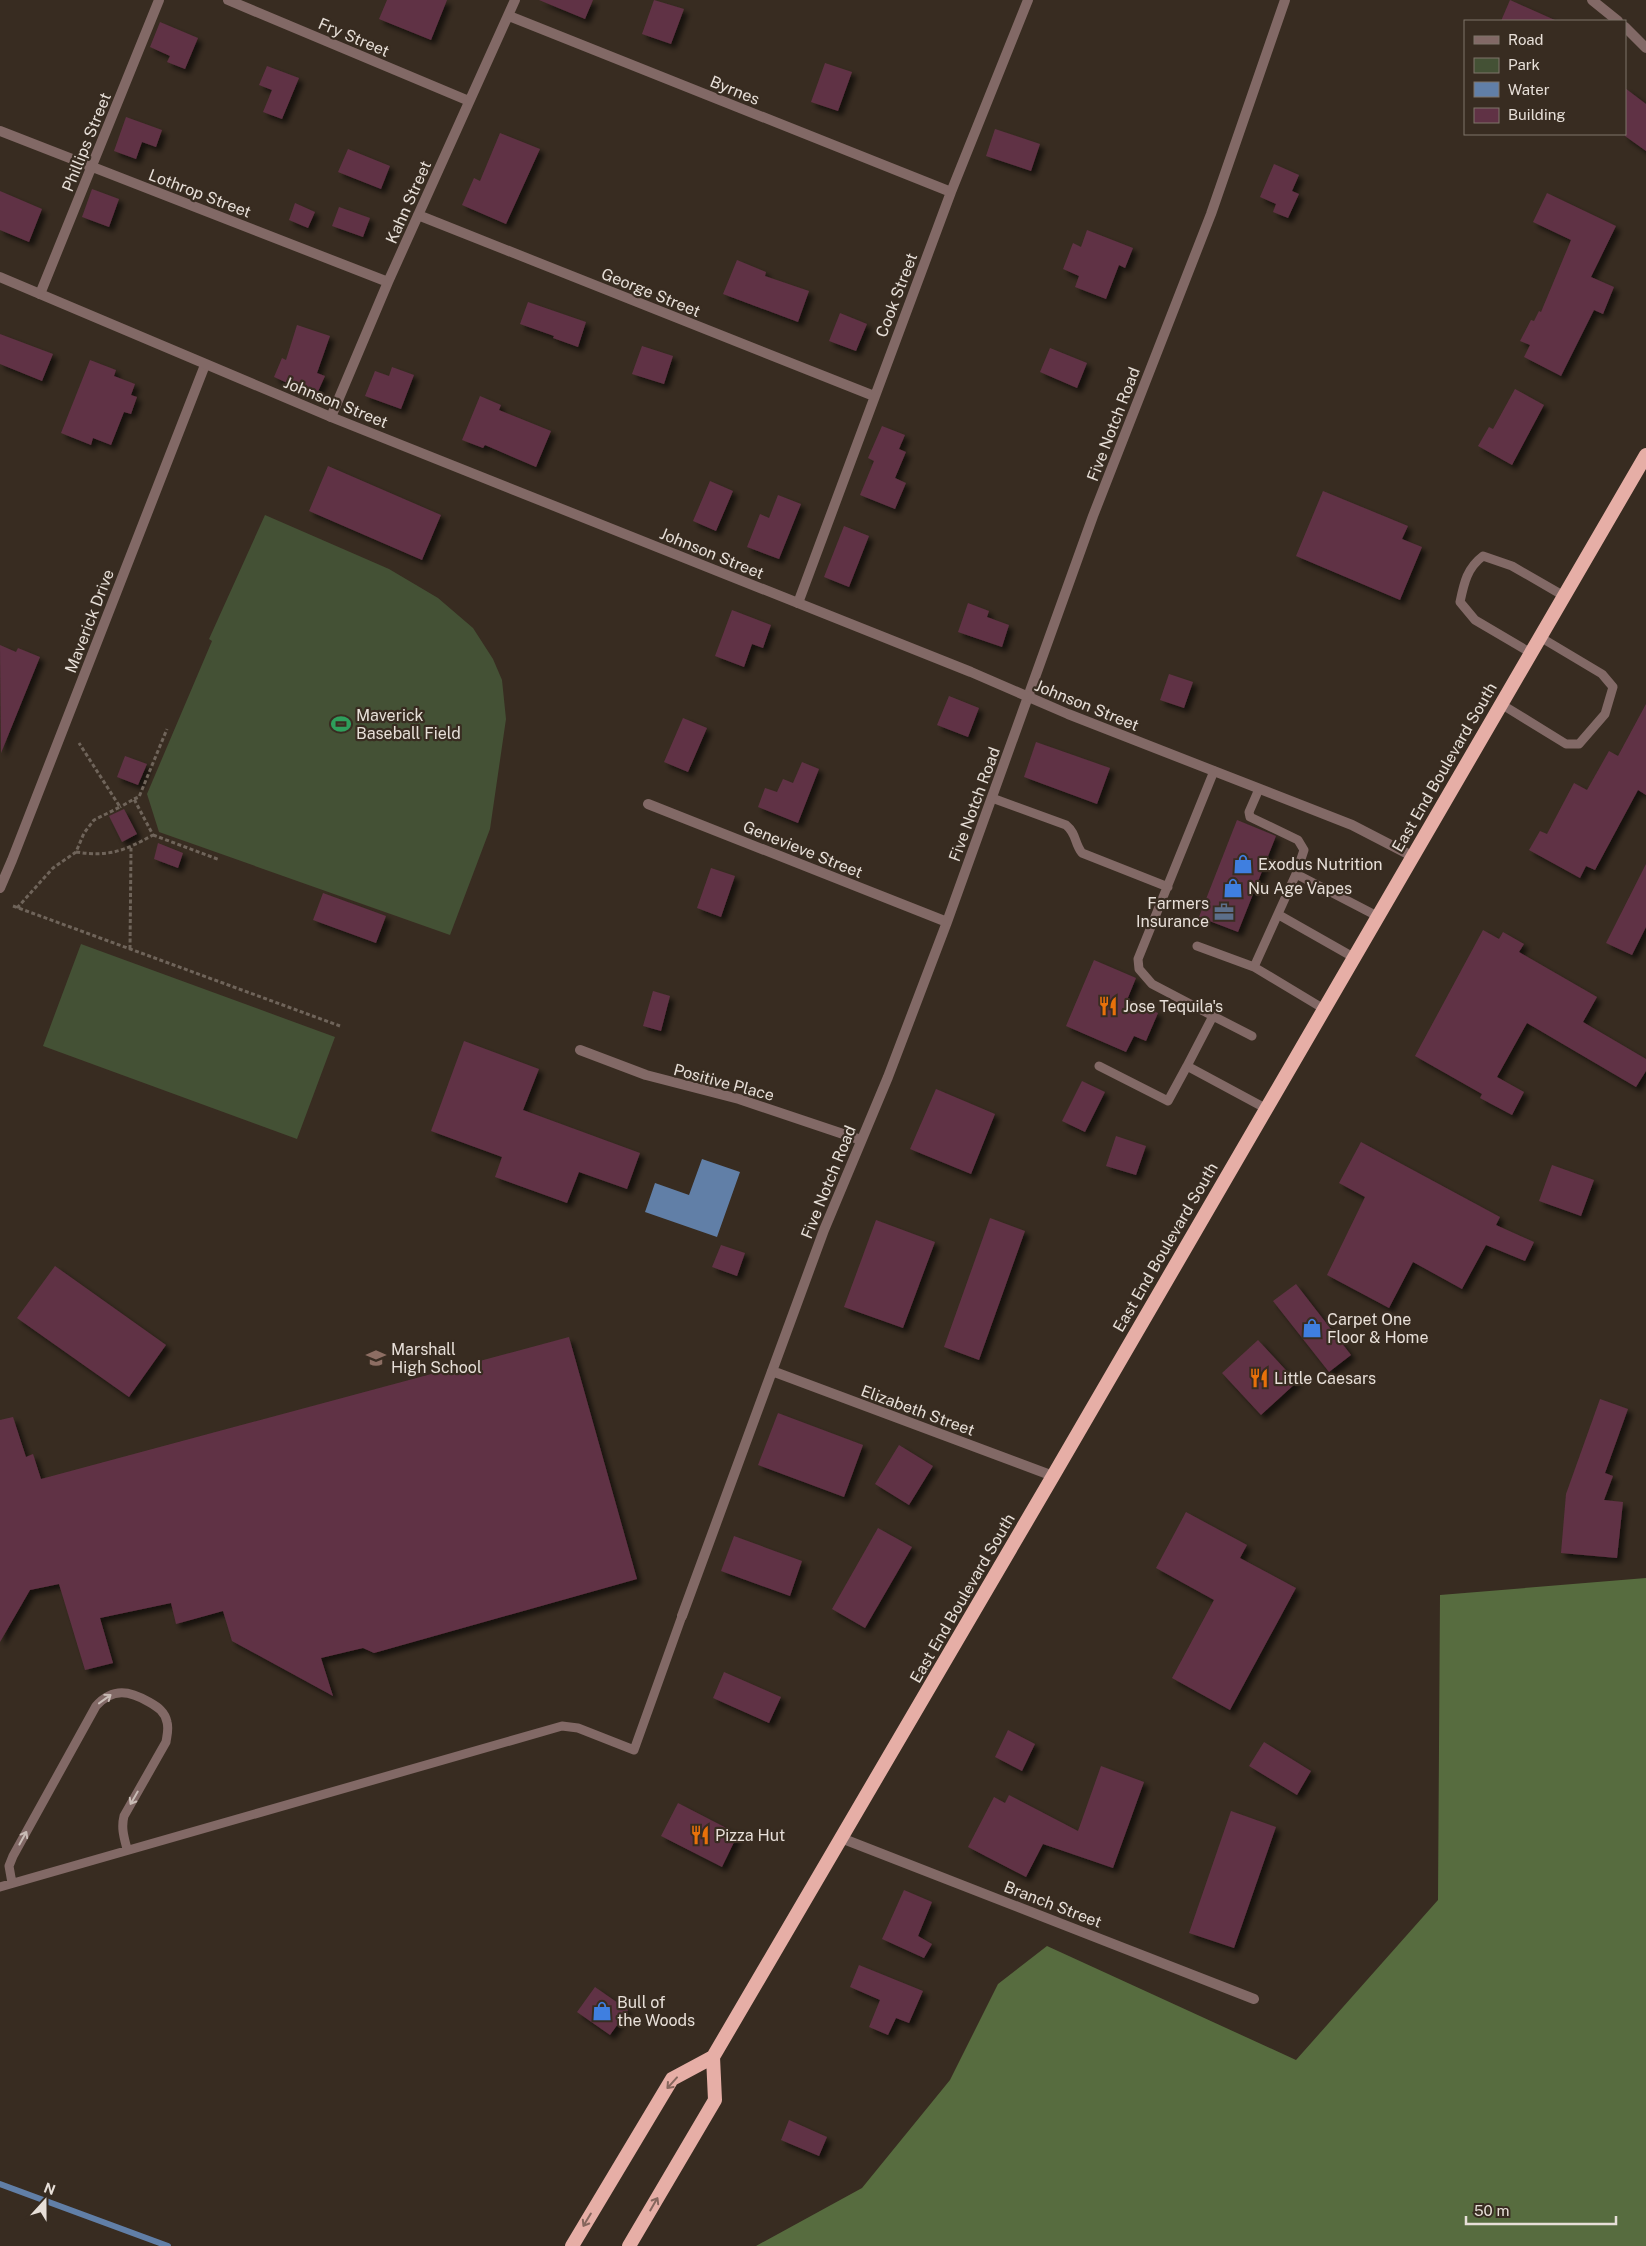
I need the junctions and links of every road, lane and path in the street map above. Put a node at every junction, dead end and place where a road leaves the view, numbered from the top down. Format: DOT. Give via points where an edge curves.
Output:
graph roads {
  1 [pos="159,0"];
  2 [pos="230,0"];
  3 [pos="514,0"];
  4 [pos="1028,0"];
  5 [pos="1285,0"];
  6 [pos="1592,0"];
  7 [pos="509,16"];
  8 [pos="1617,20"];
  9 [pos="1626,29"];
  10 [pos="1646,48"];
  11 [pos="469,101"];
  12 [pos="0,131"];
  13 [pos="92,167"];
  14 [pos="951,192"];
  15 [pos="418,215"];
  16 [pos="0,277"];
  17 [pos="388,282"];
  18 [pos="40,294"];
  19 [pos="205,365"];
  20 [pos="874,396"];
  21 [pos="331,417"];
  22 [pos="1646,455"];
  23 [pos="1564,596"];
  24 [pos="798,603"];
  25 [pos="1540,637"];
  26 [pos="1531,653"];
  27 [pos="1028,697"];
  28 [pos="1501,704"];
  29 [pos="167,729"];
  30 [pos="79,743"];
  31 [pos="1214,771"];
  32 [pos="1258,789"];
  33 [pos="992,798"];
  34 [pos="134,799"];
  35 [pos="648,804"];
  36 [pos="120,807"];
  37 [pos="152,835"];
  38 [pos="131,847"];
  39 [pos="76,852"];
  40 [pos="1412,856"];
  41 [pos="220,860"];
  42 [pos="1296,874"];
  43 [pos="1168,887"];
  44 [pos="0,888"];
  45 [pos="1278,915"];
  46 [pos="1377,916"];
  47 [pos="947,922"];
  48 [pos="1196,946"];
  49 [pos="130,949"];
  50 [pos="1354,957"];
  51 [pos="1254,968"];
  52 [pos="1324,1009"];
  53 [pos="1213,1016"];
  54 [pos="340,1026"];
  55 [pos="1252,1036"];
  56 [pos="580,1050"];
  57 [pos="1099,1066"];
  58 [pos="1187,1066"];
  59 [pos="1266,1108"];
  60 [pos="861,1140"];
  61 [pos="772,1372"];
  62 [pos="1053,1476"];
  63 [pos="682,1616"];
  64 [pos="841,1838"];
  65 [pos="127,1849"];
  66 [pos="12,1883"];
  67 [pos="0,1887"];
  68 [pos="1254,1999"];
  69 [pos="713,2057"];
  70 [pos="572,2246"];
  71 [pos="629,2246"];
  1 -- 13 [label="street, Phillips Street"];
  2 -- 11 [label="street, Fry Street"];
  3 -- 7 [label="street, Kahn Street"];
  4 -- 14 [label="street, Cook Street"];
  5 -- 27 [label="street, Five Notch Road" via="1211,214 1093,516"];
  6 -- 8 [label="street"];
  7 -- 11 [label="street, Kahn Street"];
  7 -- 14 [label="street, Byrnes"];
  9 -- 10 [label="street"];
  11 -- 15 [label="street, Kahn Street"];
  12 -- 13 [label="street, Lothrop Street"];
  13 -- 17 [label="street, Lothrop Street"];
  13 -- 18 [label="street, Phillips Street"];
  14 -- 20 [label="street, Cook Street"];
  15 -- 17 [label="street, Kahn Street"];
  15 -- 20 [label="street, George Street"];
  16 -- 18 [label="street, Johnson Street"];
  17 -- 21 [label="street, Kahn Street"];
  18 -- 19 [label="street, Johnson Street"];
  19 -- 21 [label="street, Johnson Street"];
  19 -- 44 [label="street, Maverick Drive"];
  20 -- 24 [label="street, Cook Street"];
  21 -- 24 [label="street, Johnson Street"];
  22 -- 23 [label="highway, East End Boulevard South"];
  23 -- 25 [label="highway, East End Boulevard South"];
  23 -- 26 [label="lane" via="1512,566 1483,556 1474,563 1465,578 1460,602 1475,620"];
  24 -- 27 [label="street, Johnson Street"];
  25 -- 26 [label="highway, East End Boulevard South"];
  25 -- 28 [label="lane" via="1602,674 1613,687 1605,714 1579,744 1566,744"];
  26 -- 28 [label="highway, East End Boulevard South"];
  27 -- 31 [label="street, Johnson Street"];
  27 -- 33 [label="street, Five Notch Road"];
  28 -- 40 [label="highway, East End Boulevard South"];
  29 -- 34 [label="path" via="139,797"];
  30 -- 36 [label="path"];
  31 -- 32 [label="street, Johnson Street"];
  31 -- 43 [label="lane"];
  32 -- 40 [label="street, Johnson Street" via="1352,826"];
  32 -- 42 [label="lane" via="1250,817 1298,840 1304,850"];
  33 -- 43 [label="lane" via="1066,826 1074,831 1077,847 1082,853"];
  33 -- 47 [label="street, Five Notch Road"];
  34 -- 36 [label="path"];
  34 -- 37 [label="path"];
  35 -- 47 [label="street, Genevieve Street"];
  36 -- 39 [label="path" via="94,820"];
  37 -- 38 [label="path"];
  37 -- 41 [label="path"];
  38 -- 39 [label="path" via="100,854"];
  38 -- 49 [label="path"];
  39 -- 49 [label="path" via="53,868 15,907"];
  40 -- 46 [label="highway, East End Boulevard South"];
  42 -- 45 [label="lane"];
  42 -- 46 [label="lane"];
  43 -- 53 [label="lane" via="1138,959 1139,969 1152,984"];
  45 -- 50 [label="lane"];
  45 -- 51 [label="lane"];
  46 -- 50 [label="highway, East End Boulevard South"];
  47 -- 60 [label="street, Five Notch Road"];
  48 -- 51 [label="lane"];
  49 -- 54 [label="path"];
  50 -- 52 [label="highway, East End Boulevard South"];
  51 -- 52 [label="lane"];
  52 -- 59 [label="highway, East End Boulevard South"];
  53 -- 55 [label="lane"];
  53 -- 58 [label="lane"];
  56 -- 60 [label="street, Positive Place" via="646,1076 731,1097"];
  57 -- 58 [label="lane" via="1168,1101"];
  58 -- 59 [label="lane"];
  59 -- 62 [label="highway, East End Boulevard South"];
  60 -- 61 [label="street, Five Notch Road"];
  61 -- 62 [label="street, Elizabeth Street"];
  61 -- 63 [label="street, Five Notch Road"];
  62 -- 64 [label="highway, East End Boulevard South"];
  63 -- 65 [label="lane" via="634,1750 578,1728 562,1726"];
  64 -- 68 [label="street, Branch Street"];
  64 -- 69 [label="highway, East End Boulevard South"];
  65 -- 66 [label="lane"];
  66 -- 65 [label="lane, one-way" via="9,1866 13,1856 96,1706 108,1696 125,1691 158,1707 164,1713 168,1730 166,1742 124,1816 122,1825"];
  66 -- 67 [label="lane"];
  69 -- 70 [label="highway, one-way" via="672,2079"];
  71 -- 69 [label="highway, one-way" via="714,2100"];
}
